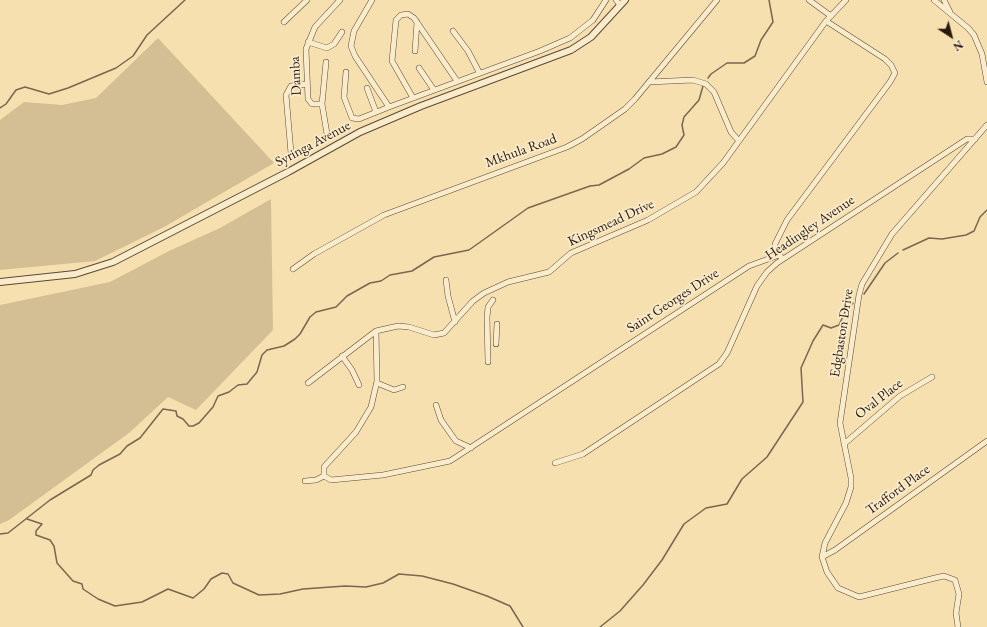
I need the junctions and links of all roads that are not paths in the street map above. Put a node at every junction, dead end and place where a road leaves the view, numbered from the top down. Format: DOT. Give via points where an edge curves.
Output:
graph roads {
  1 [pos="307,0"];
  2 [pos="340,0"];
  3 [pos="372,0"];
  4 [pos="606,0"];
  5 [pos="625,0"];
  6 [pos="717,0"];
  7 [pos="809,0"];
  8 [pos="846,0"];
  9 [pos="934,0"];
  10 [pos="944,0"];
  11 [pos="618,3"];
  12 [pos="952,15"];
  13 [pos="830,16"];
  14 [pos="826,21"];
  15 [pos="284,22"];
  16 [pos="417,22"];
  17 [pos="453,31"];
  18 [pos="342,32"];
  19 [pos="308,42"];
  20 [pos="415,51"];
  21 [pos="326,62"];
  22 [pos="419,68"];
  23 [pos="346,72"];
  24 [pos="479,72"];
  25 [pos="456,81"];
  26 [pos="649,82"];
  27 [pos="987,82"];
  28 [pos="307,84"];
  29 [pos="367,88"];
  30 [pos="434,90"];
  31 [pos="412,98"];
  32 [pos="322,104"];
  33 [pos="389,107"];
  34 [pos="376,112"];
  35 [pos="987,125"];
  36 [pos="327,134"];
  37 [pos="975,139"];
  38 [pos="739,141"];
  39 [pos="291,153"];
  40 [pos="781,257"];
  41 [pos="293,269"];
  42 [pos="446,280"];
  43 [pos="0,282"];
  44 [pos="493,300"];
  45 [pos="455,322"];
  46 [pos="497,324"];
  47 [pos="387,328"];
  48 [pos="376,331"];
  49 [pos="364,339"];
  50 [pos="377,344"];
  51 [pos="496,344"];
  52 [pos="342,356"];
  53 [pos="488,362"];
  54 [pos="932,377"];
  55 [pos="308,383"];
  56 [pos="377,383"];
  57 [pos="359,385"];
  58 [pos="403,387"];
  59 [pos="436,405"];
  60 [pos="987,441"];
  61 [pos="844,444"];
  62 [pos="471,448"];
  63 [pos="555,463"];
  64 [pos="324,476"];
  65 [pos="305,481"];
  66 [pos="822,557"];
  67 [pos="958,627"];
  1 -- 15 [label="street"];
  2 -- 19 [label="street, Damba" via="315,27"];
  3 -- 33 [label="street" via="354,30 351,46"];
  4 -- 24 [label="street" via="593,20 570,38"];
  5 -- 11 [label="street, Syringa Avenue"];
  6 -- 26 [label="street, Mkhula Road"];
  7 -- 13 [label="street"];
  8 -- 13 [label="street, Kingsmead Drive"];
  9 -- 12 [label="street"];
  10 -- 12 [label="street"];
  11 -- 43 [label="street, Syringa Avenue" via="591,37 571,50 421,106 360,132 113,262 75,274"];
  12 -- 27 [label="street" via="968,28 978,42"];
  13 -- 14 [label="street, Kingsmead Drive"];
  14 -- 38 [label="street, Kingsmead Drive"];
  14 -- 40 [label="street" via="885,60 895,73 787,220 775,244 775,250"];
  16 -- 20 [label="street"];
  16 -- 25 [label="street"];
  16 -- 31 [label="street" via="408,14 398,17 395,23 392,61"];
  17 -- 24 [label="street"];
  18 -- 19 [label="street" via="334,44 327,48"];
  19 -- 28 [label="street, Damba"];
  21 -- 32 [label="street, Damba"];
  22 -- 30 [label="street"];
  23 -- 34 [label="street" via="344,97 352,118 356,120"];
  24 -- 25 [label="street"];
  25 -- 30 [label="street"];
  26 -- 38 [label="street" via="693,80 706,84 714,92 731,132"];
  26 -- 41 [label="street, Mkhula Road" via="625,109 571,144 384,215 314,254"];
  28 -- 32 [label="street, Damba" via="309,103"];
  28 -- 39 [label="street" via="291,86 286,95"];
  29 -- 34 [label="street"];
  30 -- 31 [label="street"];
  31 -- 33 [label="street"];
  32 -- 36 [label="street, Damba"];
  33 -- 34 [label="street"];
  35 -- 37 [label="street, Edgbaston Drive"];
  37 -- 40 [label="street, Headingley Avenue" via="967,139"];
  37 -- 61 [label="street, Edgbaston Drive" via="892,234 862,284 840,423"];
  38 -- 45 [label="street, Kingsmead Drive" via="703,187 689,197 648,220 571,252 549,272 508,282 484,293 473,301"];
  40 -- 62 [label="street, Saint Georges Drive" via="750,266"];
  40 -- 63 [label="street, Headingley Avenue" via="757,286 727,353 719,364 583,454"];
  42 -- 45 [label="street"];
  44 -- 53 [label="street" via="488,307 487,318"];
  45 -- 47 [label="street, Kingsmead Drive" via="440,335 409,327"];
  46 -- 51 [label="street"];
  47 -- 48 [label="street, Kingsmead Drive"];
  47 -- 50 [label="street" via="380,333"];
  48 -- 49 [label="street, Kingsmead Drive"];
  48 -- 50 [label="street"];
  49 -- 50 [label="street" via="373,338"];
  49 -- 52 [label="street, Kingsmead Drive"];
  50 -- 56 [label="street"];
  52 -- 55 [label="street, Kingsmead Drive"];
  52 -- 57 [label="street"];
  54 -- 61 [label="street, Oval Place" via="900,396"];
  56 -- 58 [label="street" via="394,390"];
  56 -- 64 [label="street" via="366,417 324,467"];
  59 -- 62 [label="street" via="441,420 456,441"];
  60 -- 66 [label="street, Trafford Place"];
  61 -- 66 [label="street, Edgbaston Drive" via="851,487 846,503 825,543"];
  62 -- 64 [label="street, Saint Georges Drive" via="450,461 411,470 354,479 331,480"];
  64 -- 65 [label="street, Saint Georges Drive"];
  66 -- 67 [label="street" via="823,565 834,584 853,596 871,595 944,576 955,580 958,594"];
}
